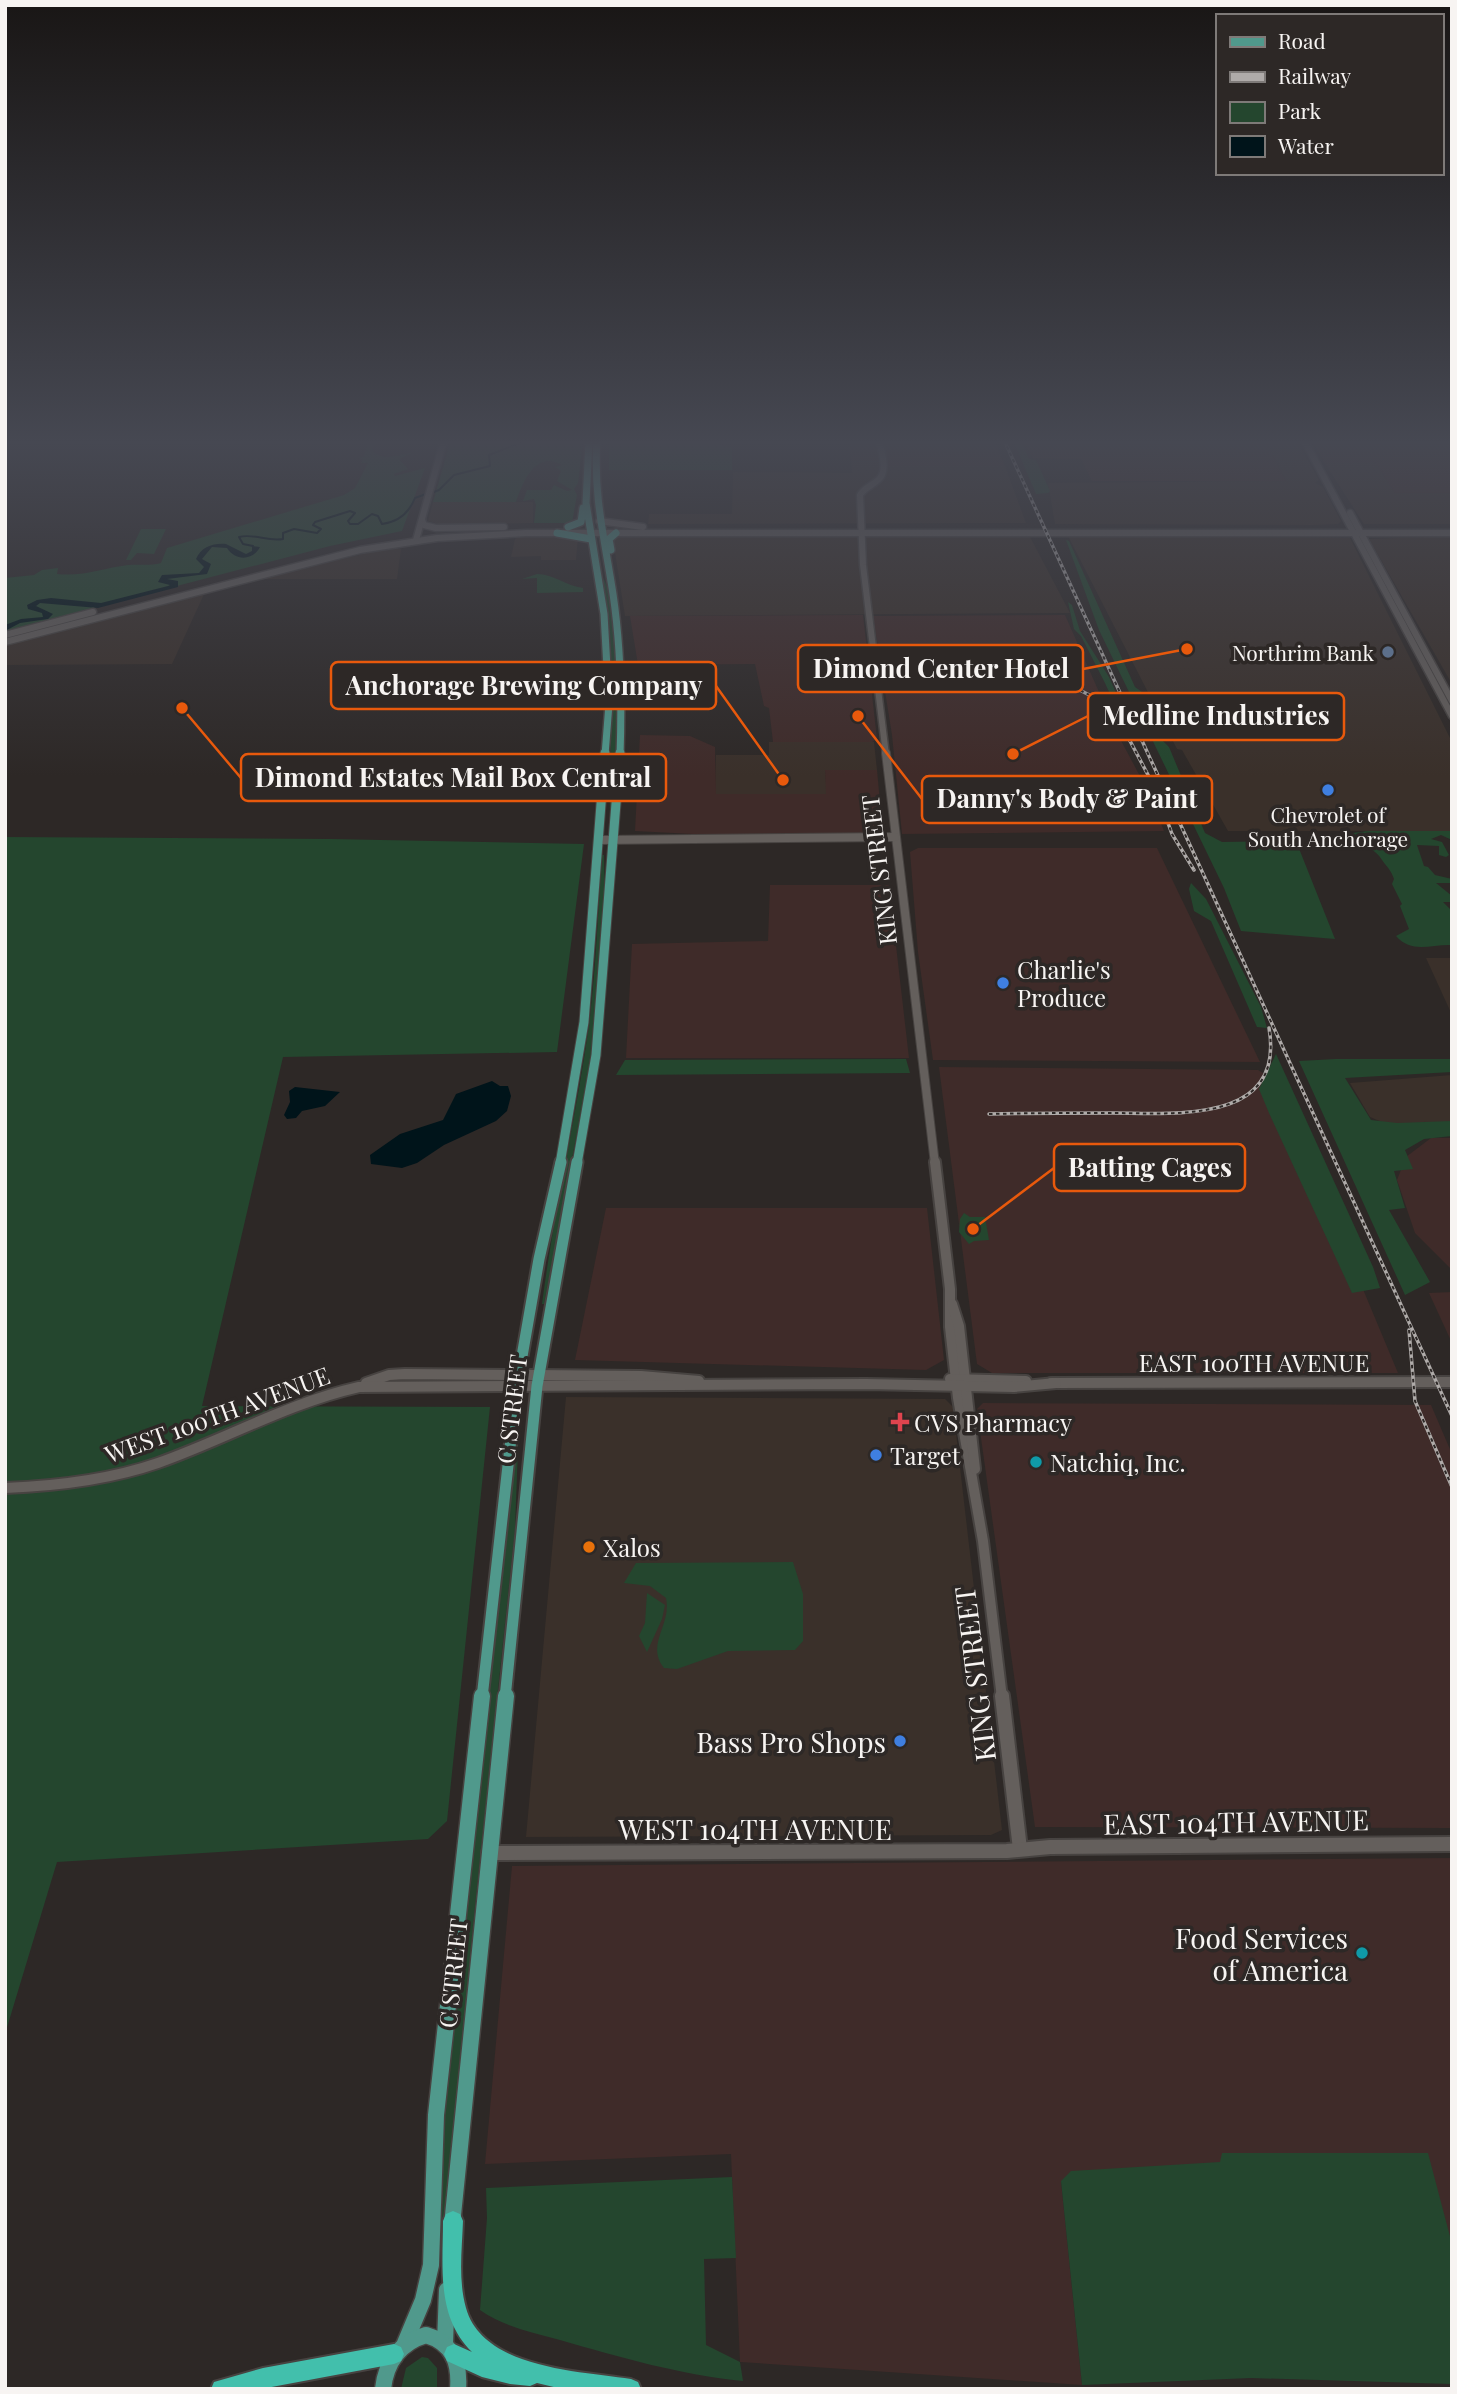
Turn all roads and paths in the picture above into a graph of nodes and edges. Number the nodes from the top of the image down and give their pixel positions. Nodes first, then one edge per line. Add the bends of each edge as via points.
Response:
1 (329, 552) edge
2 (353, 552) edge
3 (593, 552) edge
4 (605, 552) edge
5 (611, 552) edge
6 (864, 552) edge
7 (1366, 552) edge
8 (1368, 552) edge
9 (1386, 596) junction
10 (615, 605) junction
11 (1406, 618) junction
12 (5, 635) edge
13 (5, 642) edge
14 (1452, 701) edge
15 (1452, 716) edge
16 (600, 837) junction
17 (614, 837) junction
18 (895, 837) junction
19 (670, 1377) junction
20 (518, 1380) junction
21 (538, 1380) junction
22 (1452, 1382) edge
23 (961, 1383) junction
24 (708, 1384) junction
25 (632, 1386) junction
26 (5, 1488) edge
27 (1452, 1844) edge
28 (1020, 1849) junction
29 (489, 1853) junction
30 (453, 2221) junction
31 (399, 2349) junction
32 (450, 2349) junction
33 (555, 2376) junction
34 (221, 2389) edge
35 (383, 2389) edge
36 (458, 2389) edge
37 (631, 2389) edge

1 - 12 main road
2 - 13 main road
3 - 16 main road, C STREET via 608,664
4 - 10 main road, C STREET
5 - 10 main road
6 - 18 main road, KING STREET
7 - 9 main road
8 - 11 main road
9 - 11 main road
9 - 15 main road
10 - 17 main road, C STREET via 622,708
11 - 14 main road
16 - 17 main road
16 - 20 main road, C STREET via 575,1085
17 - 18 main road
17 - 21 main road, C STREET via 592,1086
18 - 23 main road, KING STREET via 952,1304 950,1322
19 - 21 main road, WEST 100TH AVENUE
19 - 24 main road, WEST 100TH AVENUE
19 - 25 main road
20 - 21 main road, WEST 100TH AVENUE
20 - 26 main road, WEST 100TH AVENUE via 359,1387 298,1404 133,1471 85,1483
20 - 31 main road, C STREET via 440,2066 434,2245 423,2300
21 - 25 main road, WEST 100TH AVENUE
21 - 29 main road, C STREET
22 - 23 main road, EAST 100TH AVENUE via 1056,1383 1014,1387
23 - 24 main road, WEST 100TH AVENUE
23 - 28 main road, KING STREET via 976,1471 975,1493
24 - 25 main road, WEST 100TH AVENUE
27 - 28 main road, EAST 104TH AVENUE
28 - 29 main road, WEST 104TH AVENUE
29 - 30 main road, C STREET
30 - 32 main road, C STREET via 447,2287
30 - 33 highway via 456,2311 466,2331 483,2351 504,2364
31 - 32 main road via 426,2336
31 - 34 highway
31 - 35 main road, C STREET via 386,2369
32 - 33 highway via 482,2370
32 - 36 main road, C STREET via 458,2366
33 - 37 highway

